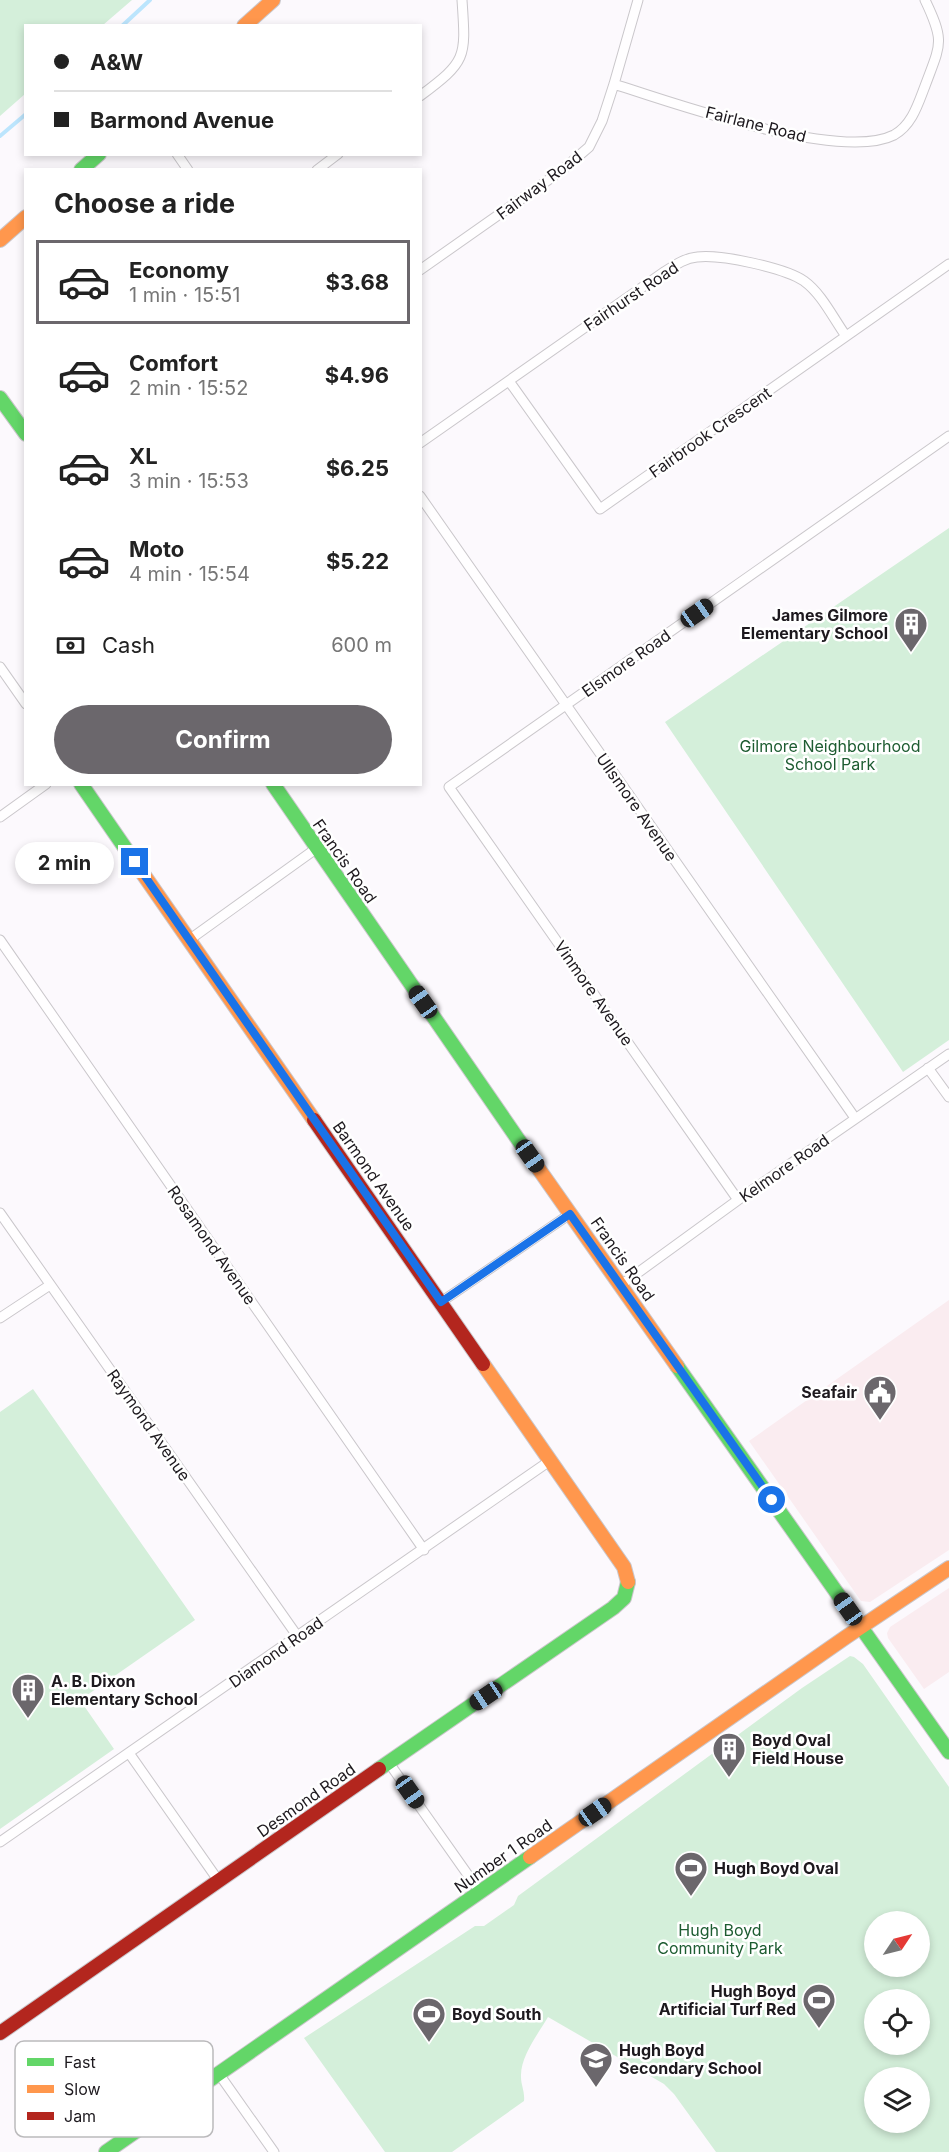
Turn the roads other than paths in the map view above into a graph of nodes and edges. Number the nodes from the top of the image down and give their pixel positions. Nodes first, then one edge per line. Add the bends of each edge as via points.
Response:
1 (273, 0) edge
2 (462, 0) edge
3 (638, 0) edge
4 (925, 0) edge
5 (246, 24) edge
6 (614, 84) junction
7 (422, 94) edge
8 (97, 156) edge
9 (335, 156) edge
10 (83, 168) edge
11 (320, 168) edge
12 (24, 219) edge
13 (0, 240) edge
14 (949, 264) edge
15 (422, 269) edge
16 (846, 336) junction
17 (509, 381) junction
18 (0, 398) edge
19 (24, 431) edge
20 (949, 436) edge
21 (422, 442) edge
22 (422, 499) edge
23 (0, 667) edge
24 (24, 701) edge
25 (566, 705) junction
26 (43, 786) edge
27 (82, 786) edge
28 (274, 786) edge
29 (450, 787) joint
30 (0, 817) edge
31 (317, 848) junction
32 (0, 940) edge
33 (189, 940) junction
34 (949, 1054) edge
35 (928, 1068) junction
36 (949, 1098) edge
37 (855, 1118) junction
38 (738, 1200) junction
39 (0, 1213) edge
40 (570, 1214) junction
41 (50, 1285) junction
42 (621, 1285) junction
43 (441, 1302) junction
44 (0, 1318) edge
45 (551, 1460) junction
46 (424, 1550) junction
47 (949, 1568) edge
48 (628, 1590) joint
49 (860, 1627) junction
50 (298, 1637) junction
51 (949, 1752) edge
52 (129, 1753) junction
53 (388, 1763) junction
54 (0, 1842) edge
55 (218, 1880) junction
56 (480, 1892) junction
57 (0, 2033) edge
58 (219, 2074) junction
59 (213, 2078) edge
60 (128, 2137) edge
61 (106, 2152) edge
62 (274, 2152) edge

1 - 5 street
2 - 7 street via 461,56 449,74
3 - 6 street, Fairway Road
4 - 6 street, Fairlane Road via 940,36 937,54 911,118 899,132 882,139 832,140 789,135
6 - 15 street, Fairway Road via 596,135 582,154
8 - 10 street
9 - 11 street
12 - 13 street
14 - 16 street, Fairbrook Crescent
16 - 17 street, Fairhurst Road via 813,289 794,276 720,257 695,257 664,272
16 - 17 street, Fairbrook Crescent via 600,509
17 - 21 street, Fairhurst Road
18 - 19 street
20 - 25 street, Elsmore Road
22 - 25 street, Ullsmore Avenue
23 - 24 street
25 - 29 street, Elsmore Road
25 - 37 street, Ullsmore Avenue
26 - 30 street
27 - 33 street, Barmond Avenue
28 - 31 street, Francis Road
29 - 38 street, Vinmore Avenue
31 - 33 street
31 - 40 street, Francis Road
32 - 46 street, Rosamond Avenue
33 - 43 street, Barmond Avenue
34 - 35 street, Kelmore Road
35 - 36 street
35 - 37 street, Kelmore Road
37 - 38 street, Kelmore Road
38 - 42 street, Kelmore Road
39 - 41 street, Raymond Avenue
40 - 42 street, Francis Road
40 - 43 street
41 - 44 street
41 - 50 street, Raymond Avenue
42 - 49 street, Francis Road
43 - 45 street, Barmond Avenue
45 - 46 street, Diamond Road
45 - 48 street, Barmond Avenue via 624,1567
46 - 50 street, Diamond Road
47 - 49 street, Number 1 Road
48 - 53 street, Desmond Road via 598,1619
49 - 51 street, Francis Road
49 - 56 street, Number 1 Road
50 - 52 street, Diamond Road
52 - 54 street, Diamond Road
52 - 55 street
53 - 55 street, Desmond Road
53 - 56 street
55 - 57 street, Desmond Road
56 - 58 street, Number 1 Road
58 - 59 street, Number 1 Road
58 - 62 street
60 - 61 street, Number 1 Road

